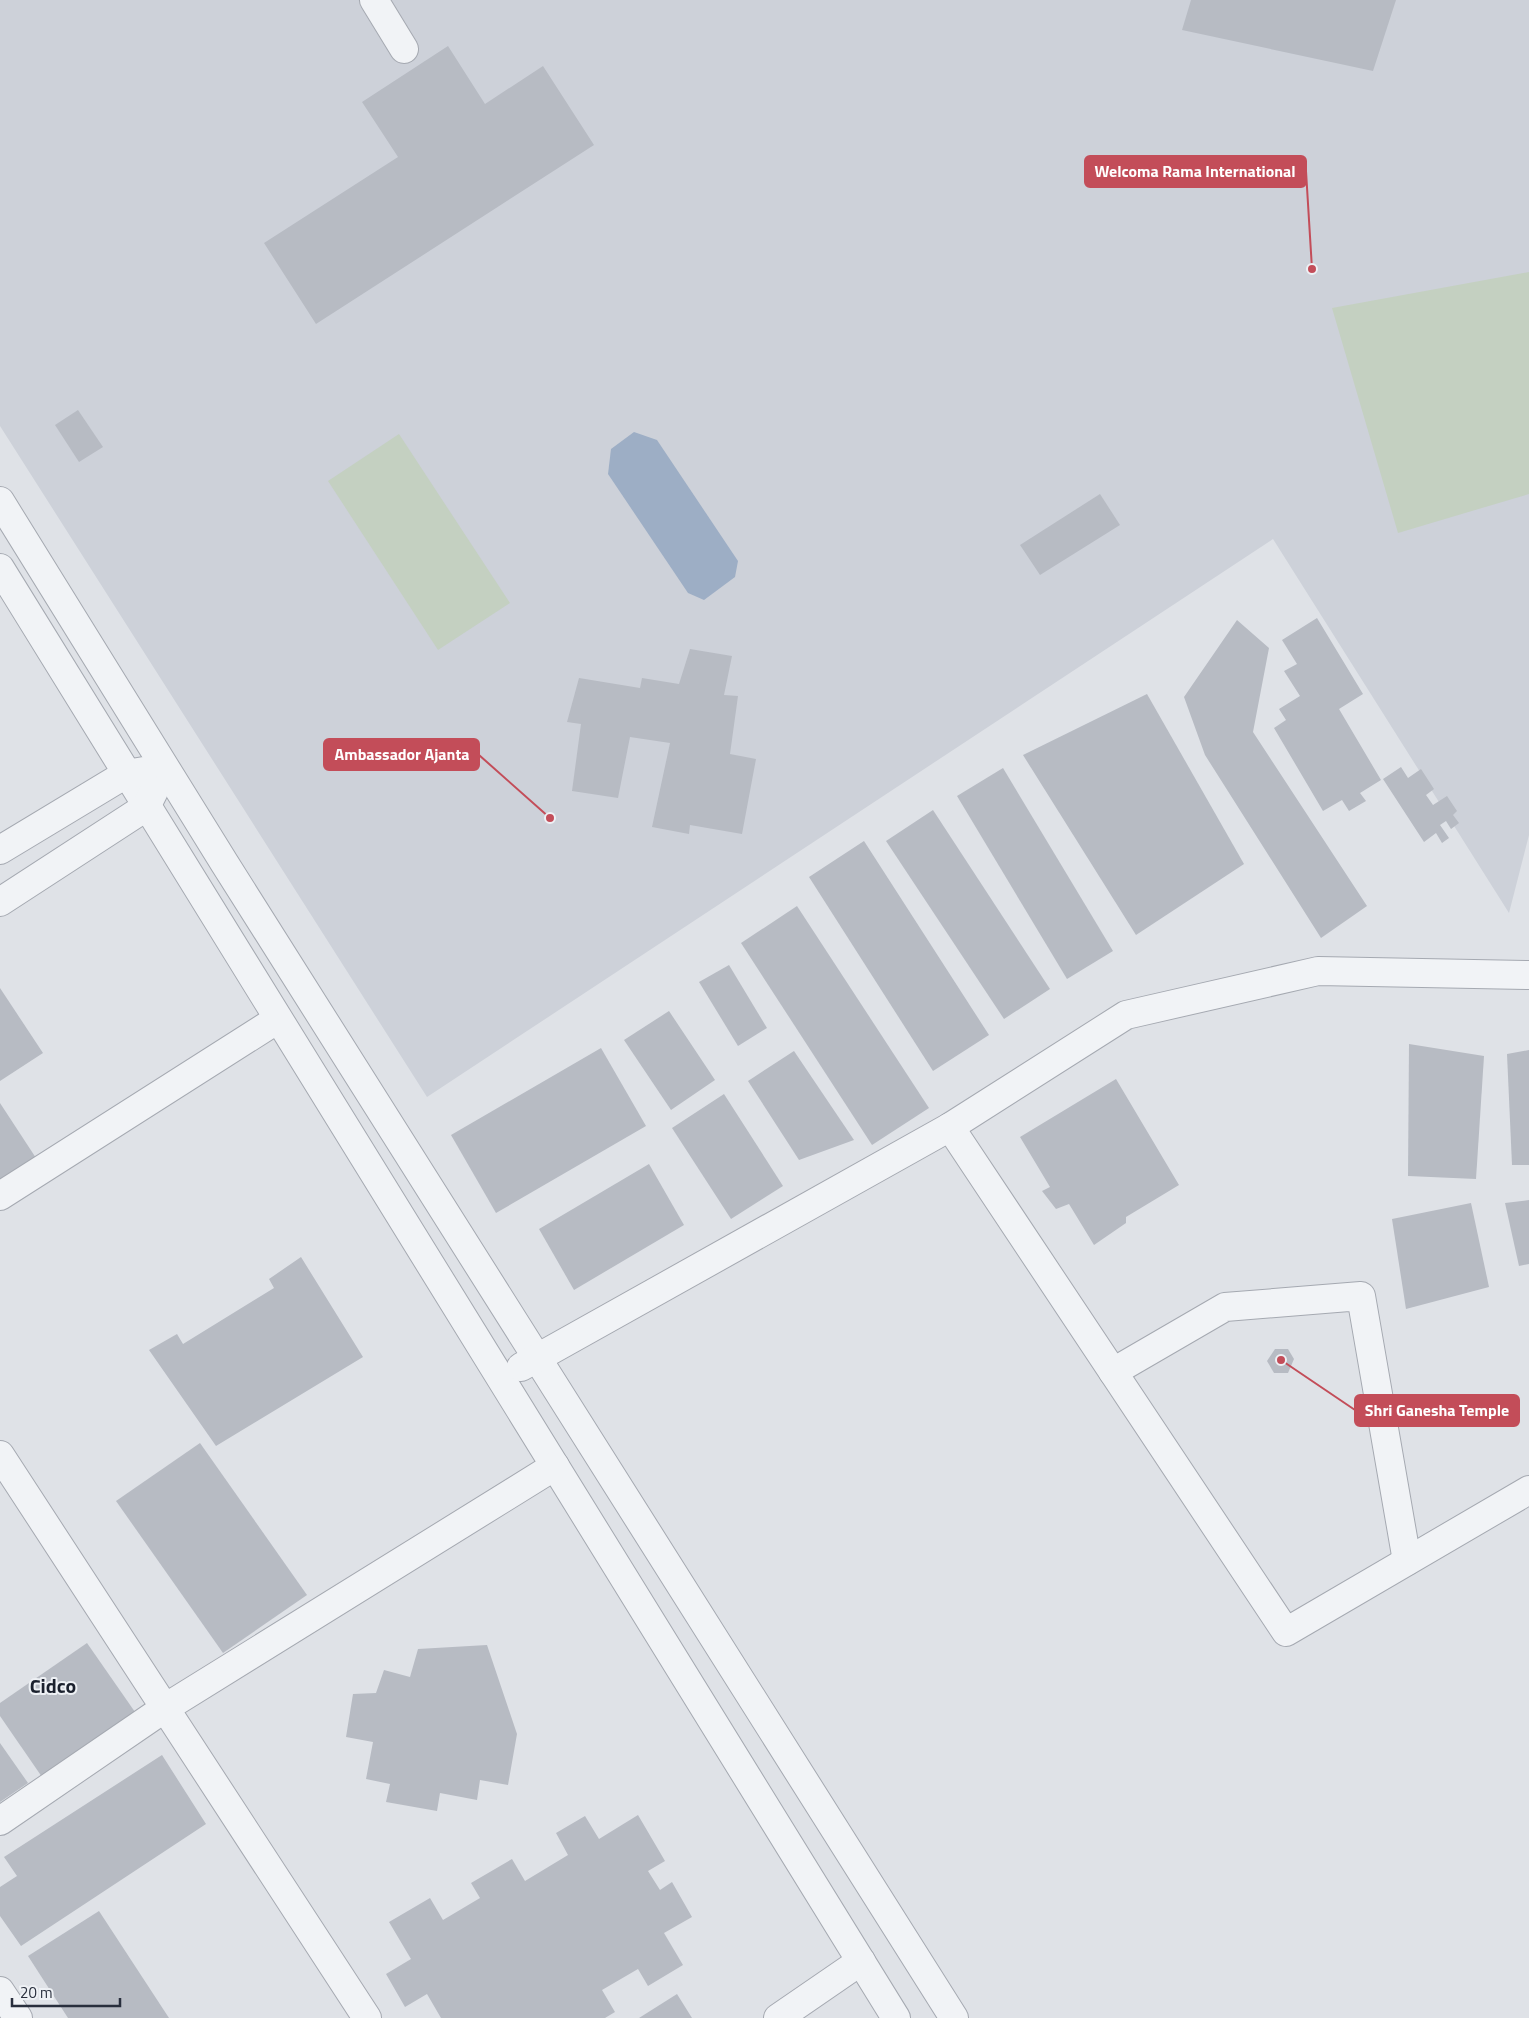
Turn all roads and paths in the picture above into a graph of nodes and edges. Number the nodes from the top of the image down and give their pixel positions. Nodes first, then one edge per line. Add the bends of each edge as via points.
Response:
1 (374, 0) edge
2 (404, 49) dead end
3 (0, 501) edge
4 (0, 568) edge
5 (166, 768) junction
6 (126, 774) junction
7 (146, 807) junction
8 (0, 850) edge
9 (0, 902) edge
10 (1529, 975) edge
11 (278, 1019) junction
12 (950, 1127) junction
13 (0, 1196) edge
14 (536, 1359) junction
15 (1113, 1372) junction
16 (500, 1377) junction
17 (0, 1454) edge
18 (555, 1466) junction
19 (1529, 1490) edge
20 (1407, 1561) junction
21 (165, 1708) junction
22 (0, 1821) edge
23 (861, 1961) junction
24 (0, 1991) edge
25 (18, 2018) edge
26 (367, 2018) edge
27 (778, 2018) edge
28 (896, 2018) edge
29 (954, 2018) edge

1 - 2 street
3 - 5 street
4 - 6 street
5 - 6 street
5 - 7 street
5 - 14 street
6 - 7 street
6 - 8 street
7 - 9 street
7 - 11 street
10 - 12 street via 1318,970 1126,1015
11 - 13 street
11 - 16 street
12 - 14 street
12 - 15 street
14 - 16 street
14 - 29 street
15 - 20 street via 1286,1632
15 - 20 street via 1225,1306 1361,1296
16 - 18 street
17 - 21 street
18 - 21 street
18 - 23 street
19 - 20 street
21 - 22 street
21 - 26 street
23 - 27 street
23 - 28 street
24 - 25 street

